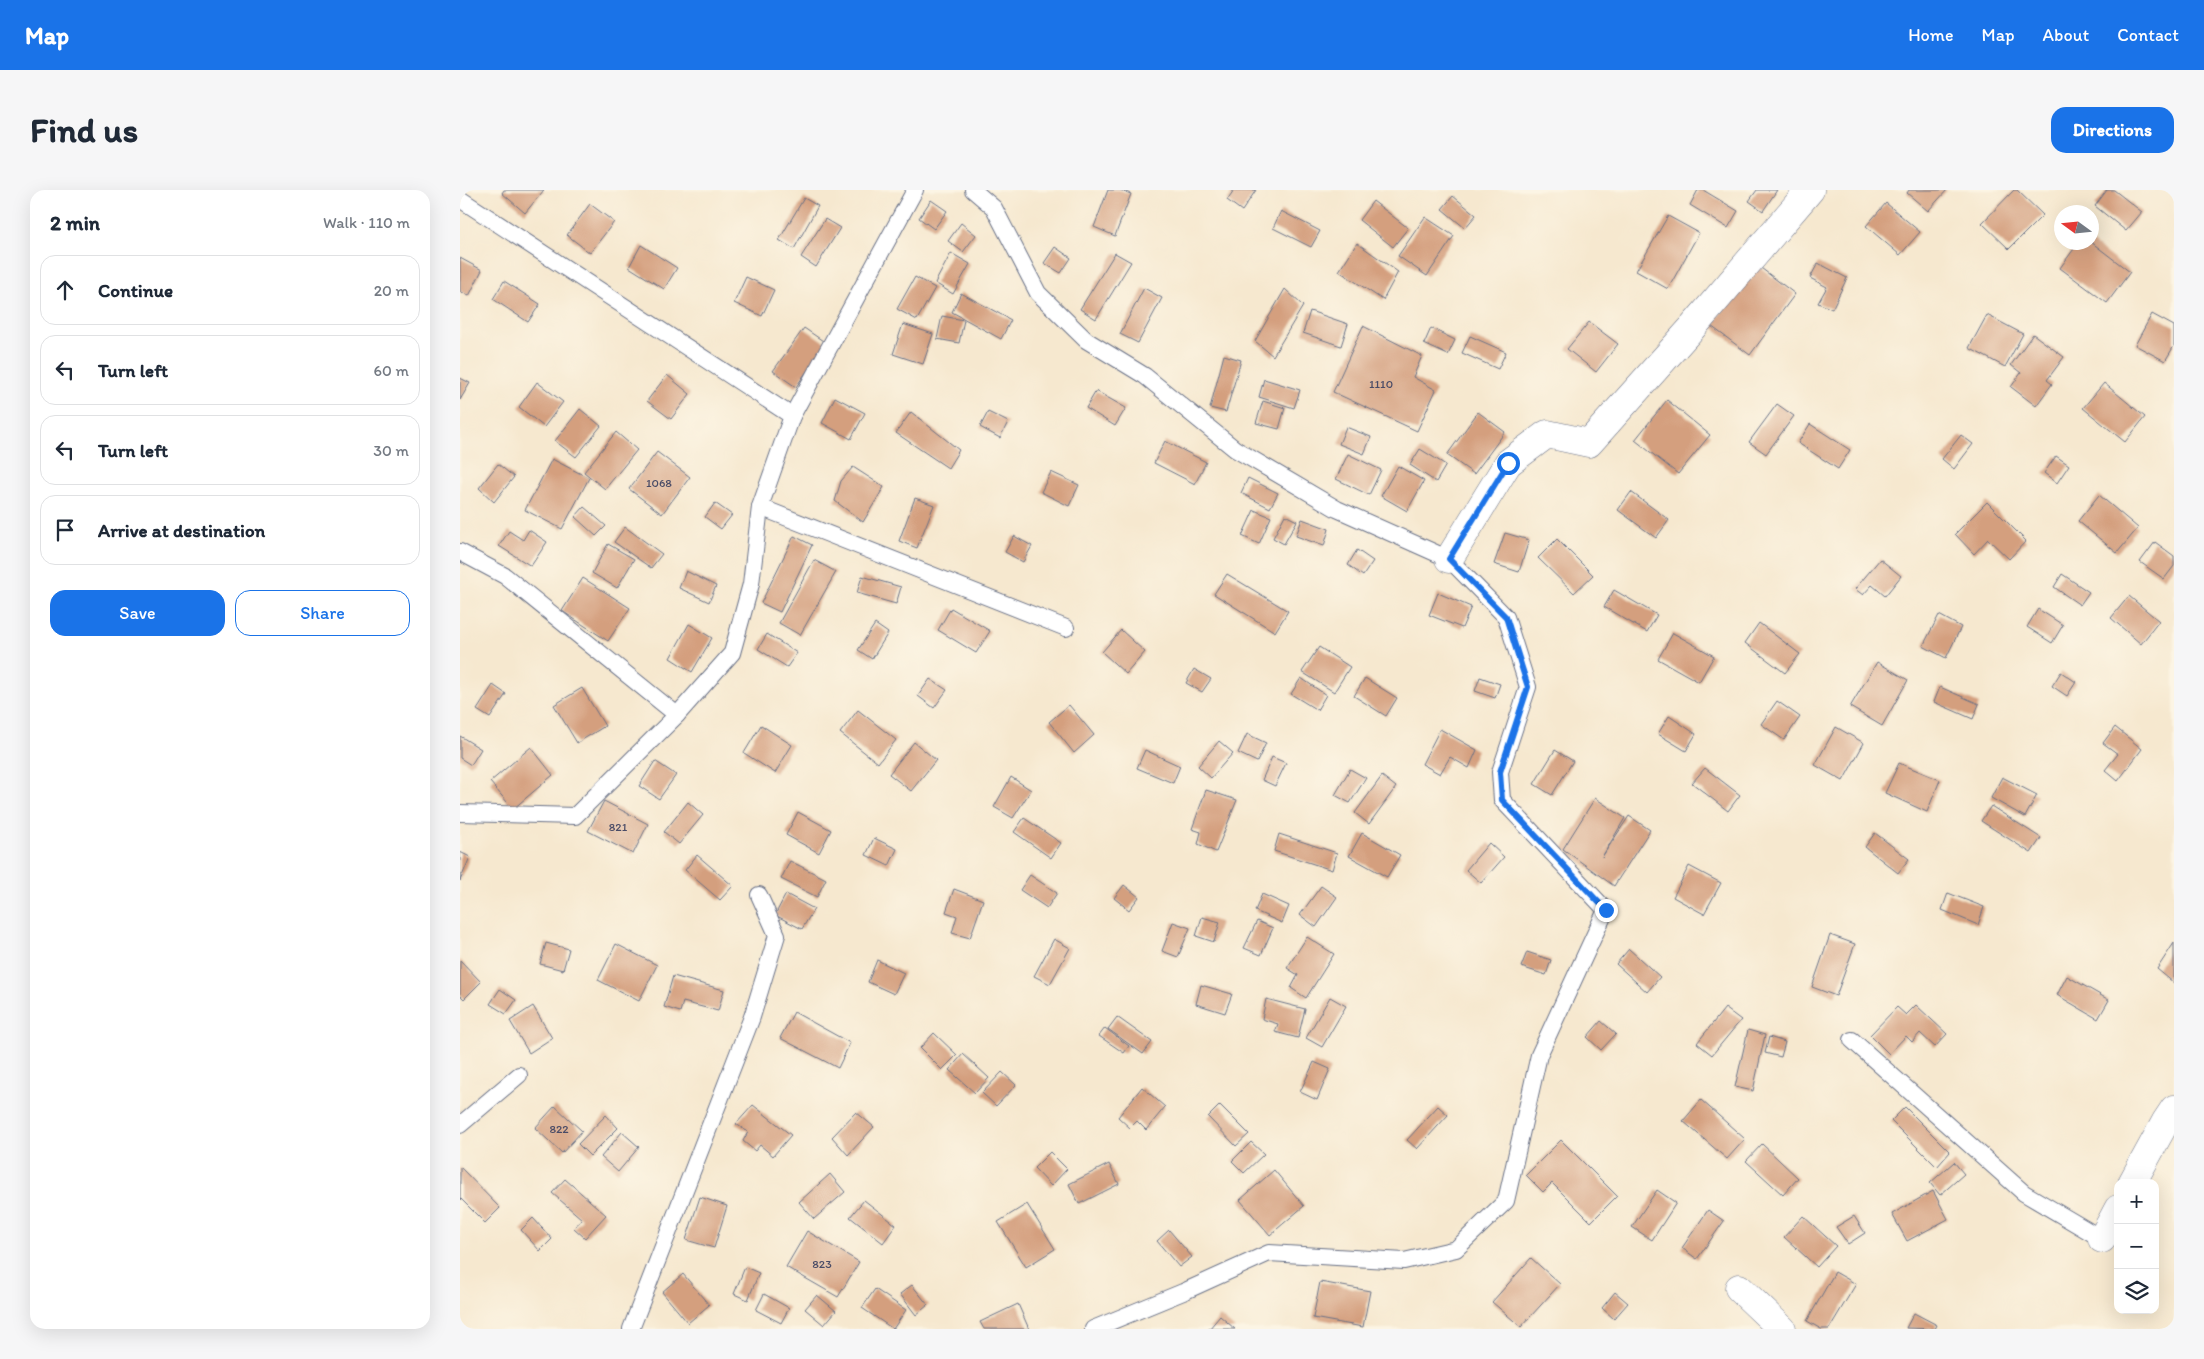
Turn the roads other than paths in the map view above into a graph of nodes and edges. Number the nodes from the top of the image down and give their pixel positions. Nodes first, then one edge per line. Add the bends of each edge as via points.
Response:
1 (915, 190) edge
2 (973, 190) edge
3 (1810, 190) edge
4 (460, 200) edge
5 (792, 416) junction
6 (760, 507) junction
7 (460, 552) edge
8 (1449, 559) junction
9 (1066, 628) dead end
10 (677, 715) junction
11 (460, 813) edge
12 (759, 895) dead end
13 (1852, 1040) dead end
14 (519, 1076) dead end
15 (2174, 1110) edge
16 (460, 1125) edge
17 (2134, 1179) edge
18 (2114, 1216) edge
19 (2102, 1239) joint
20 (1739, 1288) dead end
21 (631, 1329) edge
22 (1094, 1329) edge
23 (1782, 1329) edge

1 - 5 lane
2 - 8 lane via 994,208 1038,293 1086,340 1144,376 1243,454 1337,510
3 - 8 street via 1589,443 1547,434 1508,463
4 - 5 lane
5 - 6 lane
6 - 9 lane
6 - 10 lane via 751,584 732,653
7 - 10 lane via 505,576
8 - 22 lane via 1506,617 1528,687 1500,772 1502,800 1606,910 1538,1055 1506,1200 1456,1249 1404,1261 1269,1252
10 - 11 lane via 575,816
12 - 21 lane via 777,934 752,1017
13 - 19 lane via 2024,1193
14 - 16 lane
15 - 17 street
18 - 19 street
20 - 23 street

